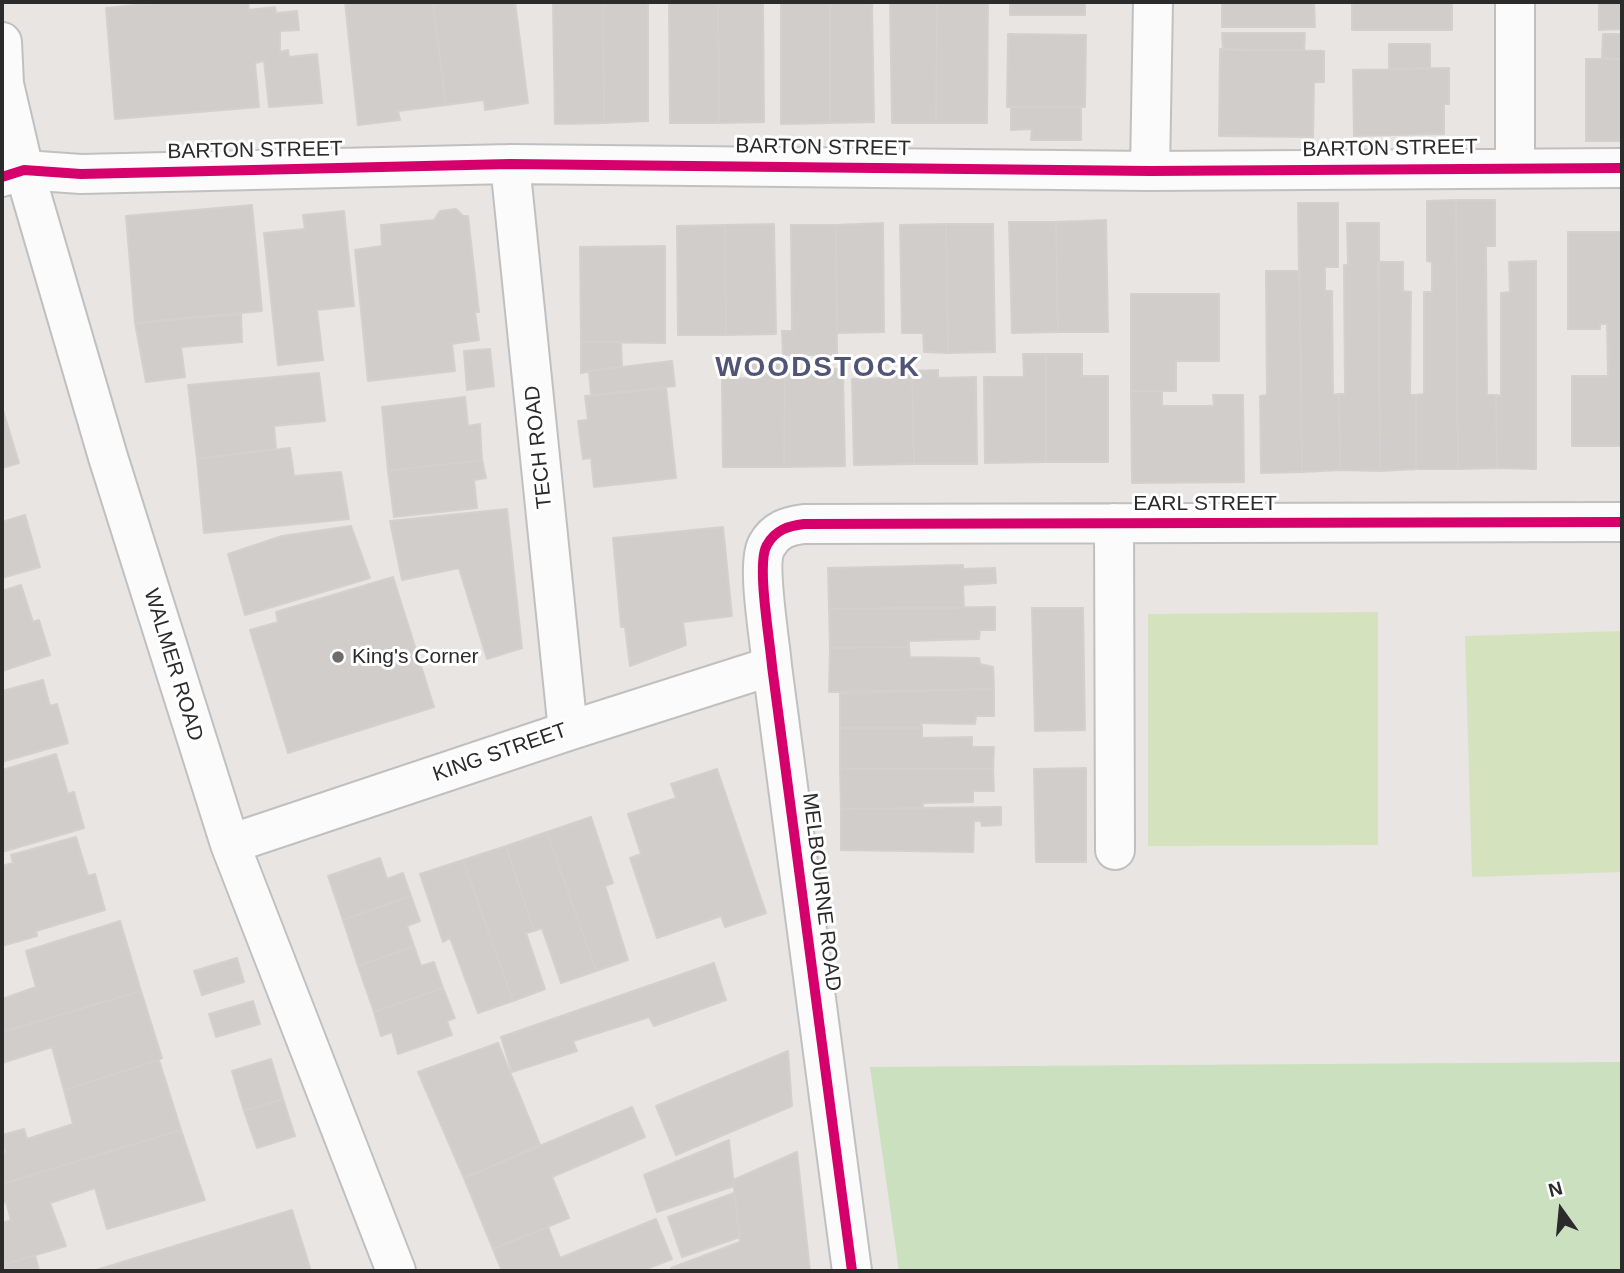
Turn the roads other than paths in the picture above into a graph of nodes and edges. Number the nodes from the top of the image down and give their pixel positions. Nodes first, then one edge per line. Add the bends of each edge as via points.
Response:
1 (1153, 2) edge
2 (1515, 2) edge
3 (2, 42) edge
4 (510, 164) junction
5 (1515, 167) junction
6 (1622, 167) edge
7 (1150, 171) junction
8 (13, 173) edge
9 (1622, 522) edge
10 (1114, 523) junction
11 (787, 527) joint
12 (772, 666) junction
13 (568, 730) junction
14 (230, 844) junction
15 (1115, 850) dead end
16 (396, 1271) edge
17 (852, 1271) edge

1 - 7 street
2 - 5 street
3 - 8 street, WALMER ROAD
4 - 7 street, BARTON STREET
4 - 8 street, BARTON STREET
4 - 13 street, TECH ROAD
5 - 6 street, BARTON STREET
5 - 7 street, BARTON STREET
8 - 14 street, WALMER ROAD
9 - 10 street, EARL STREET
10 - 11 street, EARL STREET
10 - 15 street
11 - 12 street, MELBOURNE ROAD via 774,534 765,547 762,568
12 - 13 street, KING STREET
12 - 17 street, MELBOURNE ROAD
13 - 14 street, KING STREET
14 - 16 street, WALMER ROAD

